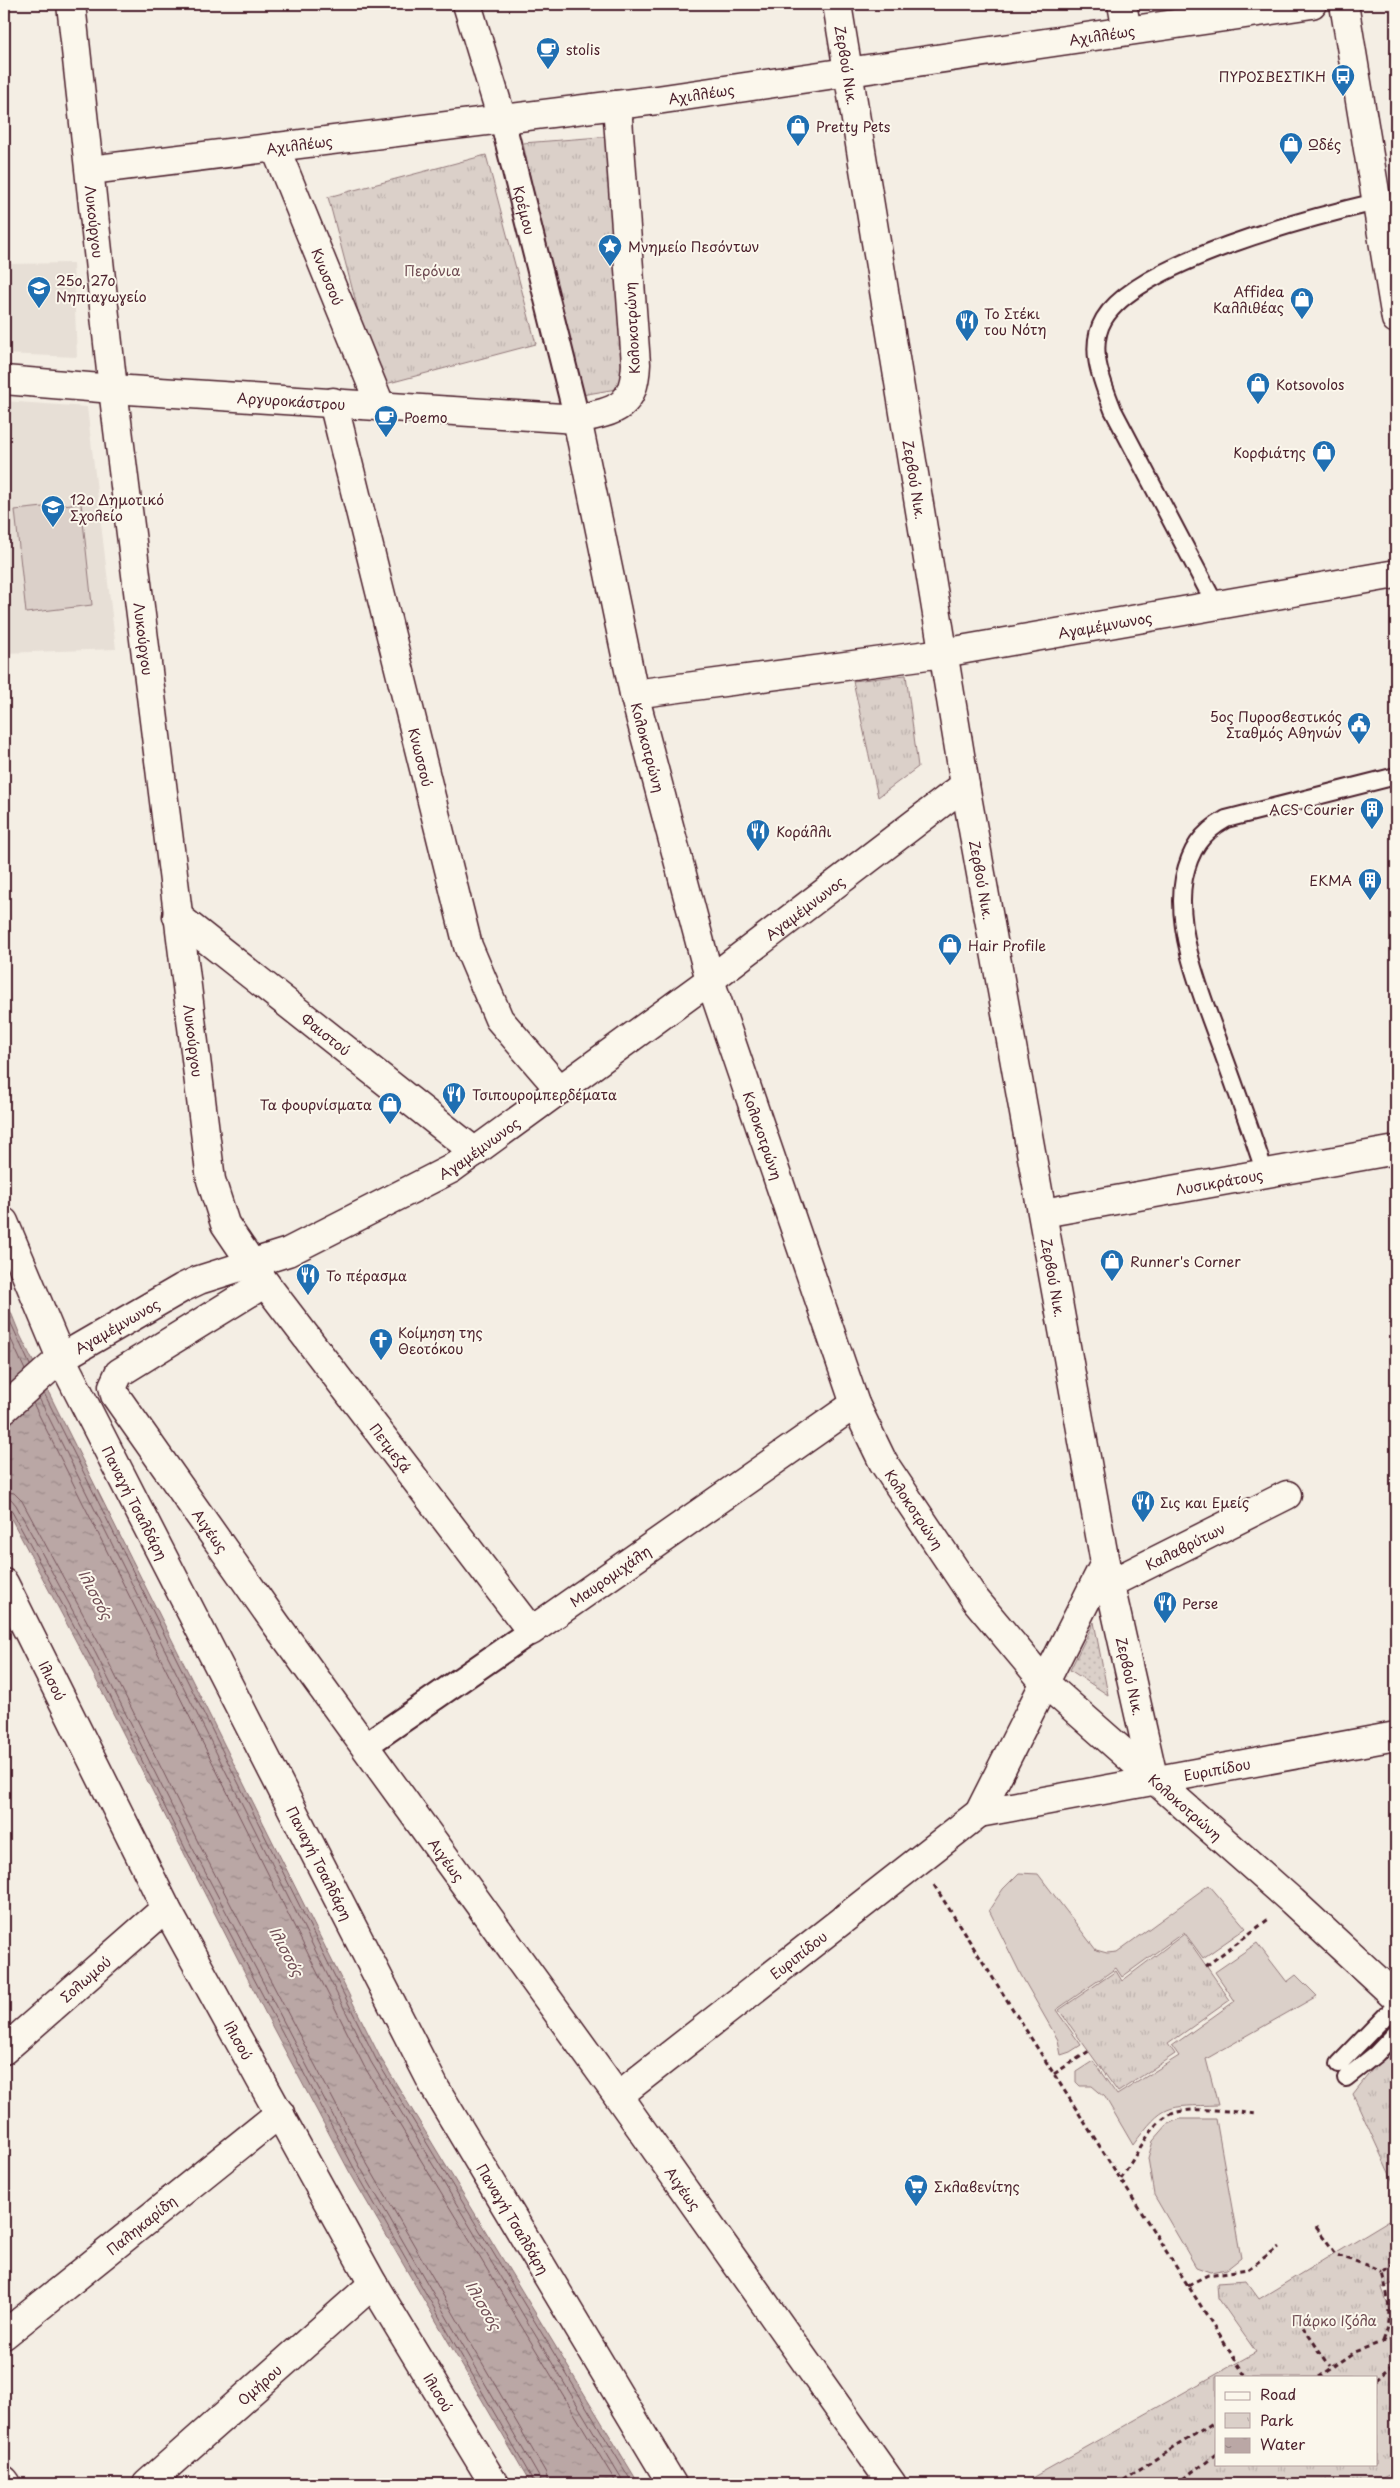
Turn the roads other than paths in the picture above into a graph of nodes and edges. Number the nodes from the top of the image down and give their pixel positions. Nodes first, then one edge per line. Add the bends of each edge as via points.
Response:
1 (71, 4) edge
2 (467, 4) edge
3 (836, 4) edge
4 (1122, 4) edge
5 (1312, 4) edge
6 (1344, 4) edge
7 (1127, 31) junction
8 (849, 72) junction
9 (617, 105) junction
10 (502, 119) junction
11 (275, 147) junction
12 (90, 170) junction
13 (1376, 202) junction
14 (1396, 319) edge
15 (4, 380) edge
16 (113, 389) junction
17 (333, 402) junction
18 (380, 407) junction
19 (577, 419) junction
20 (1396, 574) edge
21 (1216, 606) junction
22 (943, 653) junction
23 (634, 694) junction
24 (1396, 776) edge
25 (965, 785) junction
26 (177, 916) junction
27 (710, 980) junction
28 (560, 1090) junction
29 (1396, 1150) edge
30 (475, 1152) junction
31 (1265, 1173) junction
32 (1043, 1213) junction
33 (4, 1222) edge
34 (258, 1274) junction
35 (53, 1365) junction
36 (855, 1404) junction
37 (4, 1409) edge
38 (1287, 1495) dead end
39 (1107, 1574) junction
40 (4, 1583) edge
41 (531, 1631) junction
42 (1045, 1683) junction
43 (1396, 1736) edge
44 (365, 1746) junction
45 (1154, 1781) junction
46 (979, 1813) junction
47 (166, 1908) junction
48 (1396, 1997) edge
49 (1396, 2005) edge
50 (1396, 2033) edge
51 (4, 2050) edge
52 (618, 2096) junction
53 (280, 2113) junction
54 (373, 2284) junction
55 (4, 2335) edge
56 (4, 2480) edge
57 (7, 2484) edge
58 (147, 2484) edge
59 (494, 2484) edge
60 (672, 2484) edge
61 (892, 2484) edge

1 - 12 street, Λυκούργου
2 - 10 street, Κρέμου
3 - 8 street, Ζερβού Νικ.
4 - 7 street
5 - 7 street, Αχιλλέως
6 - 13 street
7 - 8 street, Αχιλλέως
8 - 9 street, Αχιλλέως
8 - 22 street, Ζερβού Νικ.
9 - 10 street, Αχιλλέως
9 - 19 street, Κολοκοτρώνη via 635,382 629,397 618,408
10 - 11 street, Αχιλλέως
10 - 19 street, Κρέμου
11 - 12 street, Αχιλλέως
11 - 18 street, Κνωσσού
12 - 16 street, Λυκούργου
13 - 14 street
13 - 21 lane via 1295,223 1179,265 1127,293 1104,319 1096,347 1102,382 1113,410
15 - 16 street, Αργυροκάστρου
16 - 17 street, Αργυροκάστρου
16 - 26 street, Λυκούργου
17 - 18 street, Αργυροκάστρου
17 - 28 street, Κνωσσού via 468,946 499,1019
18 - 19 street, Αργυροκάστρου
19 - 23 street, Κολοκοτρώνη
20 - 21 street, Αγαμέμνωνος
21 - 22 street, Αγαμέμνωνος
22 - 23 street, Αγαμέμνωνος
22 - 25 street, Ζερβού Νικ.
23 - 27 street, Κολοκοτρώνη
24 - 31 lane via 1226,819 1209,828 1194,847 1184,878 1183,903 1190,954
25 - 27 street, Αγαμέμνωνος
25 - 32 street, Ζερβού Νικ.
26 - 30 street, Φαιστού
26 - 34 street, Λυκούργου via 214,1193 226,1224
27 - 28 street, Αγαμέμνωνος
27 - 36 street, Κολοκοτρώνη
28 - 30 street, Αγαμέμνωνος
29 - 31 street, Λυσικράτους
30 - 34 street, Αγαμέμνωνος via 451,1169 288,1252
31 - 32 street, Λυσικράτους
32 - 39 street, Ζερβού Νικ.
33 - 35 street, Παναγή Τσαλδάρη
34 - 35 street, Αγαμέμνωνος via 199,1280
34 - 41 street, Πετμεζά
34 - 44 street, Αιγέως via 119,1373 113,1388
35 - 37 street, Αγαμέμνωνος
35 - 60 street, Παναγή Τσαλδάρη via 435,2088
36 - 41 street, Μαυρομιχάλη
36 - 42 street, Κολοκοτρώνη via 883,1462 974,1598
38 - 39 street, Καλαβρύτων
39 - 42 street, Ευριπίδου
39 - 45 street, Ζερβού Νικ.
40 - 47 street, Ιλισού
41 - 44 street, Μαυρομιχάλη
42 - 45 street, Κολοκοτρώνη
42 - 46 street, Ευριπίδου
43 - 45 street, Ευριπίδου
44 - 52 street, Αιγέως
45 - 46 street, Ευριπίδου
45 - 48 street, Κολοκοτρώνη
46 - 52 street, Ευριπίδου
47 - 51 street, Σολωμού
47 - 53 street, Ιλισού
49 - 50 lane via 1343,2071 1376,2054
52 - 61 street, Αιγέως
53 - 54 street, Ιλισού
53 - 55 street, Παληκαρίδη
54 - 58 street, Ομήρου
54 - 59 street, Ιλισού
56 - 57 street

